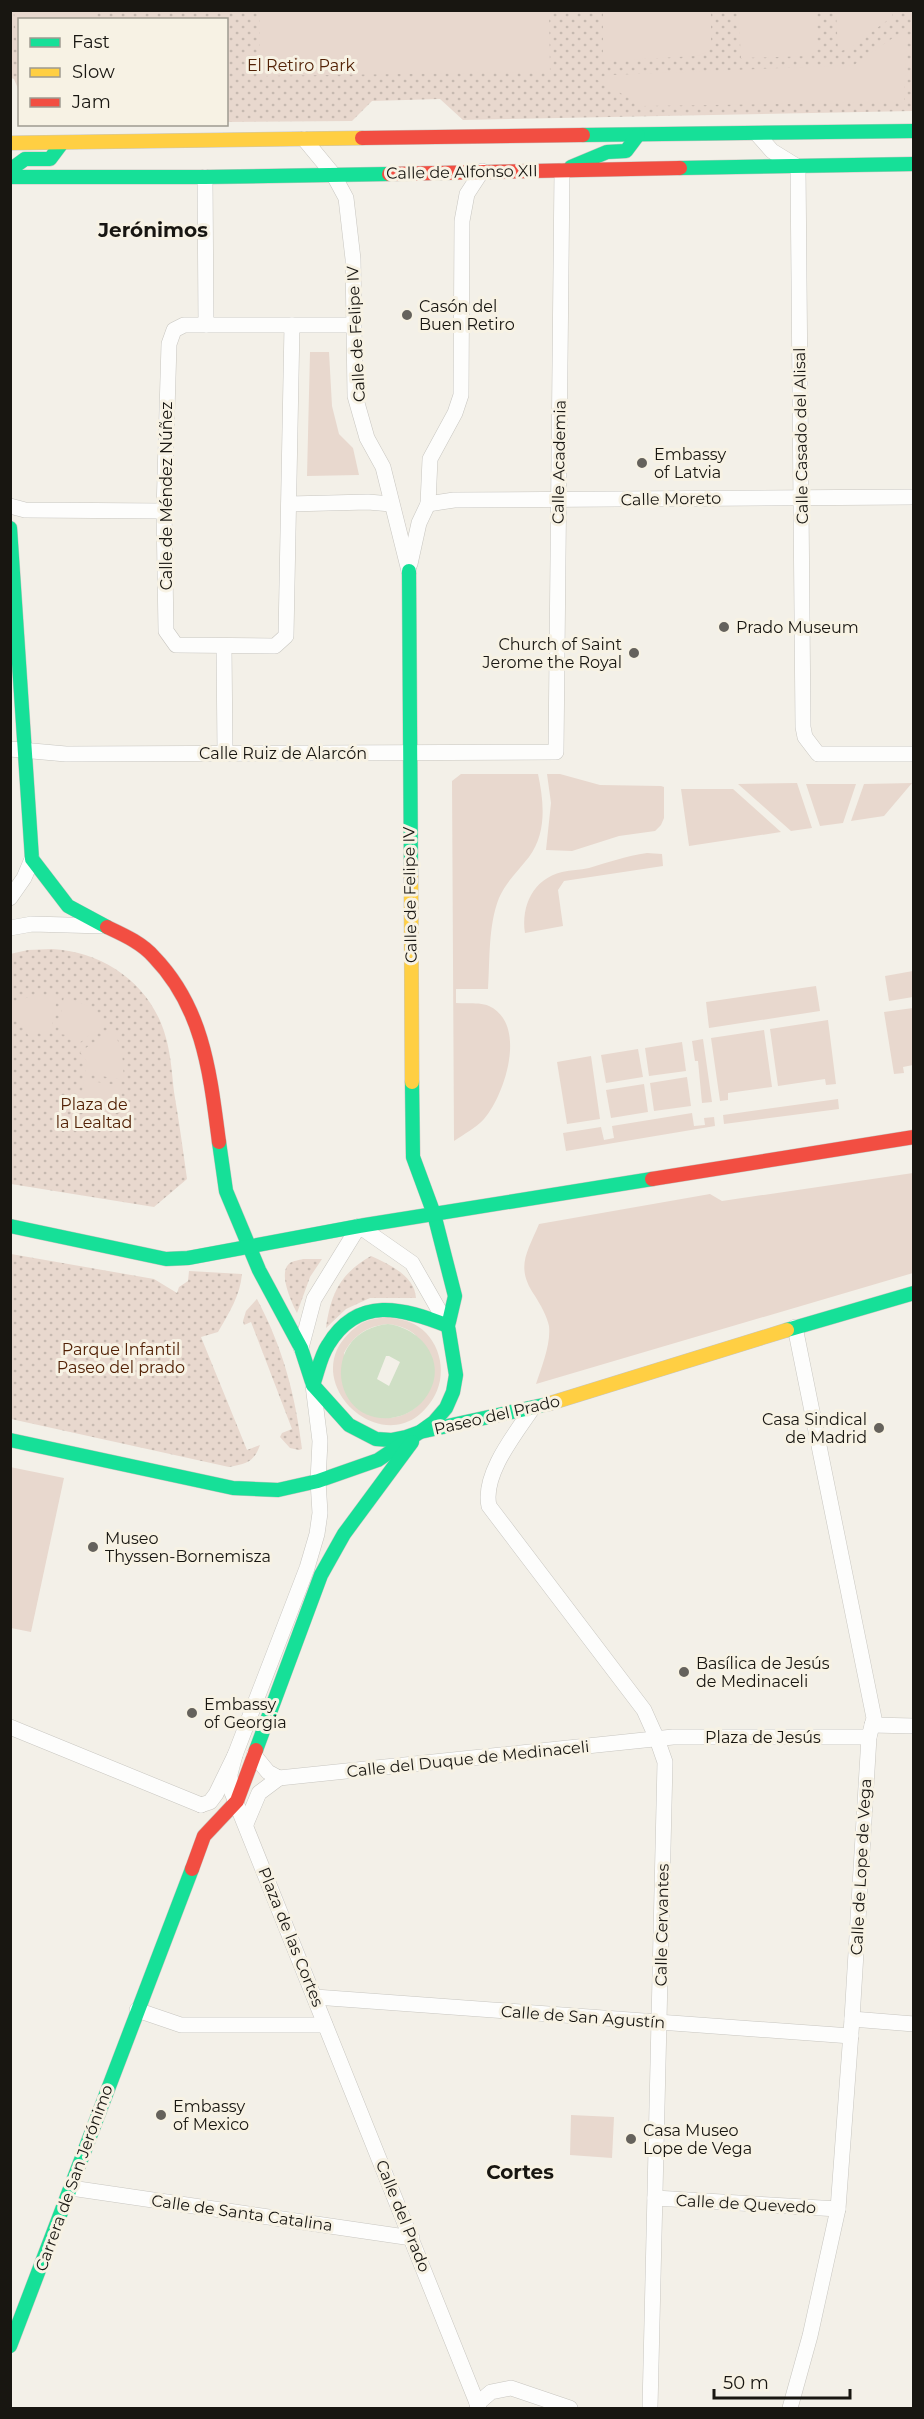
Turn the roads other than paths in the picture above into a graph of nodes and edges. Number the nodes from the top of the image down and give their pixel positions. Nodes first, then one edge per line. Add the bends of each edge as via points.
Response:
1 (914, 131) edge
2 (757, 134) junction
3 (638, 135) junction
4 (304, 139) junction
5 (10, 143) edge
6 (62, 143) junction
7 (914, 164) edge
8 (798, 167) junction
9 (10, 170) edge
10 (482, 171) junction
11 (562, 171) junction
12 (333, 174) junction
13 (10, 177) edge
14 (204, 177) junction
15 (206, 325) junction
16 (292, 325) junction
17 (353, 325) junction
18 (914, 497) edge
19 (802, 498) junction
20 (558, 501) junction
21 (289, 504) junction
22 (391, 504) junction
23 (428, 504) junction
24 (10, 506) edge
25 (164, 511) junction
26 (10, 528) edge
27 (409, 572) junction
28 (224, 646) junction
29 (18, 749) edge
30 (409, 752) junction
31 (556, 752) joint
32 (225, 753) junction
33 (914, 754) edge
34 (32, 859) junction
35 (10, 898) edge
36 (106, 926) junction
37 (10, 928) edge
38 (914, 1137) edge
39 (434, 1214) junction
40 (10, 1226) edge
41 (359, 1226) junction
42 (250, 1245) junction
43 (914, 1293) edge
44 (448, 1326) junction
45 (795, 1327) junction
46 (301, 1348) junction
47 (313, 1385) junction
48 (532, 1409) junction
49 (420, 1432) junction
50 (10, 1440) edge
51 (318, 1481) junction
52 (914, 1725) edge
53 (10, 1727) edge
54 (870, 1731) junction
55 (657, 1739) junction
56 (234, 1755) junction
57 (254, 1755) junction
58 (279, 1778) junction
59 (237, 1801) junction
60 (201, 1805) junction
61 (246, 1824) junction
62 (204, 1836) junction
63 (315, 1998) junction
64 (138, 2010) junction
65 (852, 2019) junction
66 (660, 2023) junction
67 (914, 2024) edge
68 (325, 2025) junction
69 (851, 2036) junction
70 (71, 2188) junction
71 (655, 2198) junction
72 (838, 2209) junction
73 (412, 2238) junction
74 (10, 2346) edge
75 (478, 2406) edge
76 (570, 2409) edge
77 (650, 2409) edge
78 (790, 2409) edge

1 - 2 main road
2 - 3 main road
2 - 8 street via 772,151
3 - 4 main road
3 - 11 main road via 626,151 607,152
4 - 6 main road
4 - 12 street, Calle de Felipe IV
5 - 6 main road
6 - 9 main road via 50,159 26,159
7 - 8 main road, Calle de Alfonso XII
8 - 11 main road, Calle de Alfonso XII
8 - 19 street, Calle Casado del Alisal
10 - 11 main road, Calle de Alfonso XII
10 - 12 main road, Calle de Alfonso XII
10 - 23 street, Calle de Felipe IV via 467,194 462,221 461,394 430,459
11 - 20 street, Calle Academia
12 - 14 main road, Calle de Alfonso XII
12 - 17 street, Calle de Felipe IV via 348,209
13 - 14 main road, Calle de Alfonso XII
14 - 15 street
15 - 16 street, Calle de Méndez Núñez
15 - 25 street, Calle de Méndez Núñez via 184,324 174,330 169,344
16 - 17 street, Calle de Méndez Núñez
16 - 21 street, Calle de Méndez Núñez
17 - 22 street, Calle de Felipe IV via 355,396 367,438 383,467
18 - 19 street, Calle Moreto
19 - 20 street, Calle Moreto
19 - 33 street, Calle Casado del Alisal via 805,737 818,754
20 - 23 street, Calle Moreto via 454,500
20 - 31 street, Calle Academia
21 - 22 street
21 - 28 street, Calle de Méndez Núñez via 286,636 275,646
22 - 27 street, Calle de Felipe IV
23 - 27 street, Calle de Felipe IV via 414,539
24 - 25 street via 24,510
25 - 28 street, Calle de Méndez Núñez via 166,631 176,645
26 - 29 main road
27 - 30 main road, Calle de Felipe IV
28 - 32 street
29 - 32 street, Calle Ruiz de Alarcón via 66,754
29 - 34 main road
30 - 31 street, Calle Ruiz de Alarcón
30 - 32 street, Calle Ruiz de Alarcón
30 - 39 main road, Calle de Felipe IV via 412,1150
34 - 35 street
34 - 36 main road via 68,906
36 - 37 street via 32,924
36 - 42 main road via 154,956 193,1012 213,1095 226,1191
38 - 39 main road
39 - 41 main road
39 - 44 main road, Calle de Felipe IV via 455,1296
40 - 42 main road via 165,1259
41 - 42 main road
41 - 44 street via 412,1263
41 - 46 street via 314,1299
42 - 46 main road via 258,1270
43 - 45 main road, Paseo del Prado
44 - 47 main road via 394,1308 361,1313 347,1322 326,1348
44 - 49 main road via 456,1364 453,1392 440,1415
45 - 48 main road, Paseo del Prado
45 - 54 street, Calle de Lope de Vega via 874,1710
46 - 47 main road
47 - 49 main road via 349,1425 376,1438 398,1439
47 - 51 street, Plaza de las Cortes via 320,1441
48 - 49 main road, Paseo del Prado
48 - 55 street, Calle Cervantes via 496,1468 489,1484 489,1506 644,1710
49 - 51 main road, Paseo del Prado via 378,1460
49 - 57 main road via 344,1534 321,1575
50 - 51 main road, Paseo del Prado via 233,1488 278,1490
51 - 56 street, Plaza de las Cortes via 320,1514 307,1568
52 - 54 street, Plaza de Jesús
53 - 60 street
54 - 55 street, Plaza de Jesús
54 - 65 street, Calle de Lope de Vega
55 - 58 street, Calle del Duque de Medinaceli
55 - 66 street, Calle Cervantes via 665,1762
56 - 59 street, Plaza de las Cortes via 230,1781
56 - 60 street, Plaza de las Cortes via 216,1794
57 - 58 street via 268,1772
57 - 59 main road
58 - 61 street via 259,1793
59 - 61 street, Plaza de las Cortes
59 - 62 main road
60 - 62 street via 206,1825
61 - 63 street, Plaza de las Cortes
62 - 64 main road
63 - 66 street, Calle de San Agustín
63 - 68 street, Plaza de las Cortes
64 - 68 street, Plaza de las Cortes via 181,2025
64 - 70 main road, Carrera de San Jerónimo
65 - 67 street
65 - 69 street, Calle de Lope de Vega
66 - 69 street, Calle de San Agustín
66 - 71 street, Calle Cervantes
68 - 73 street, Calle del Prado
69 - 72 street, Calle de Lope de Vega
70 - 73 street, Calle de Santa Catalina
70 - 74 main road, Carrera de San Jerónimo
71 - 72 street, Calle de Quevedo
71 - 77 street, Calle Cervantes
72 - 78 street, Calle de Lope de Vega
73 - 75 street, Calle del Prado
75 - 76 street via 491,2392 511,2388

